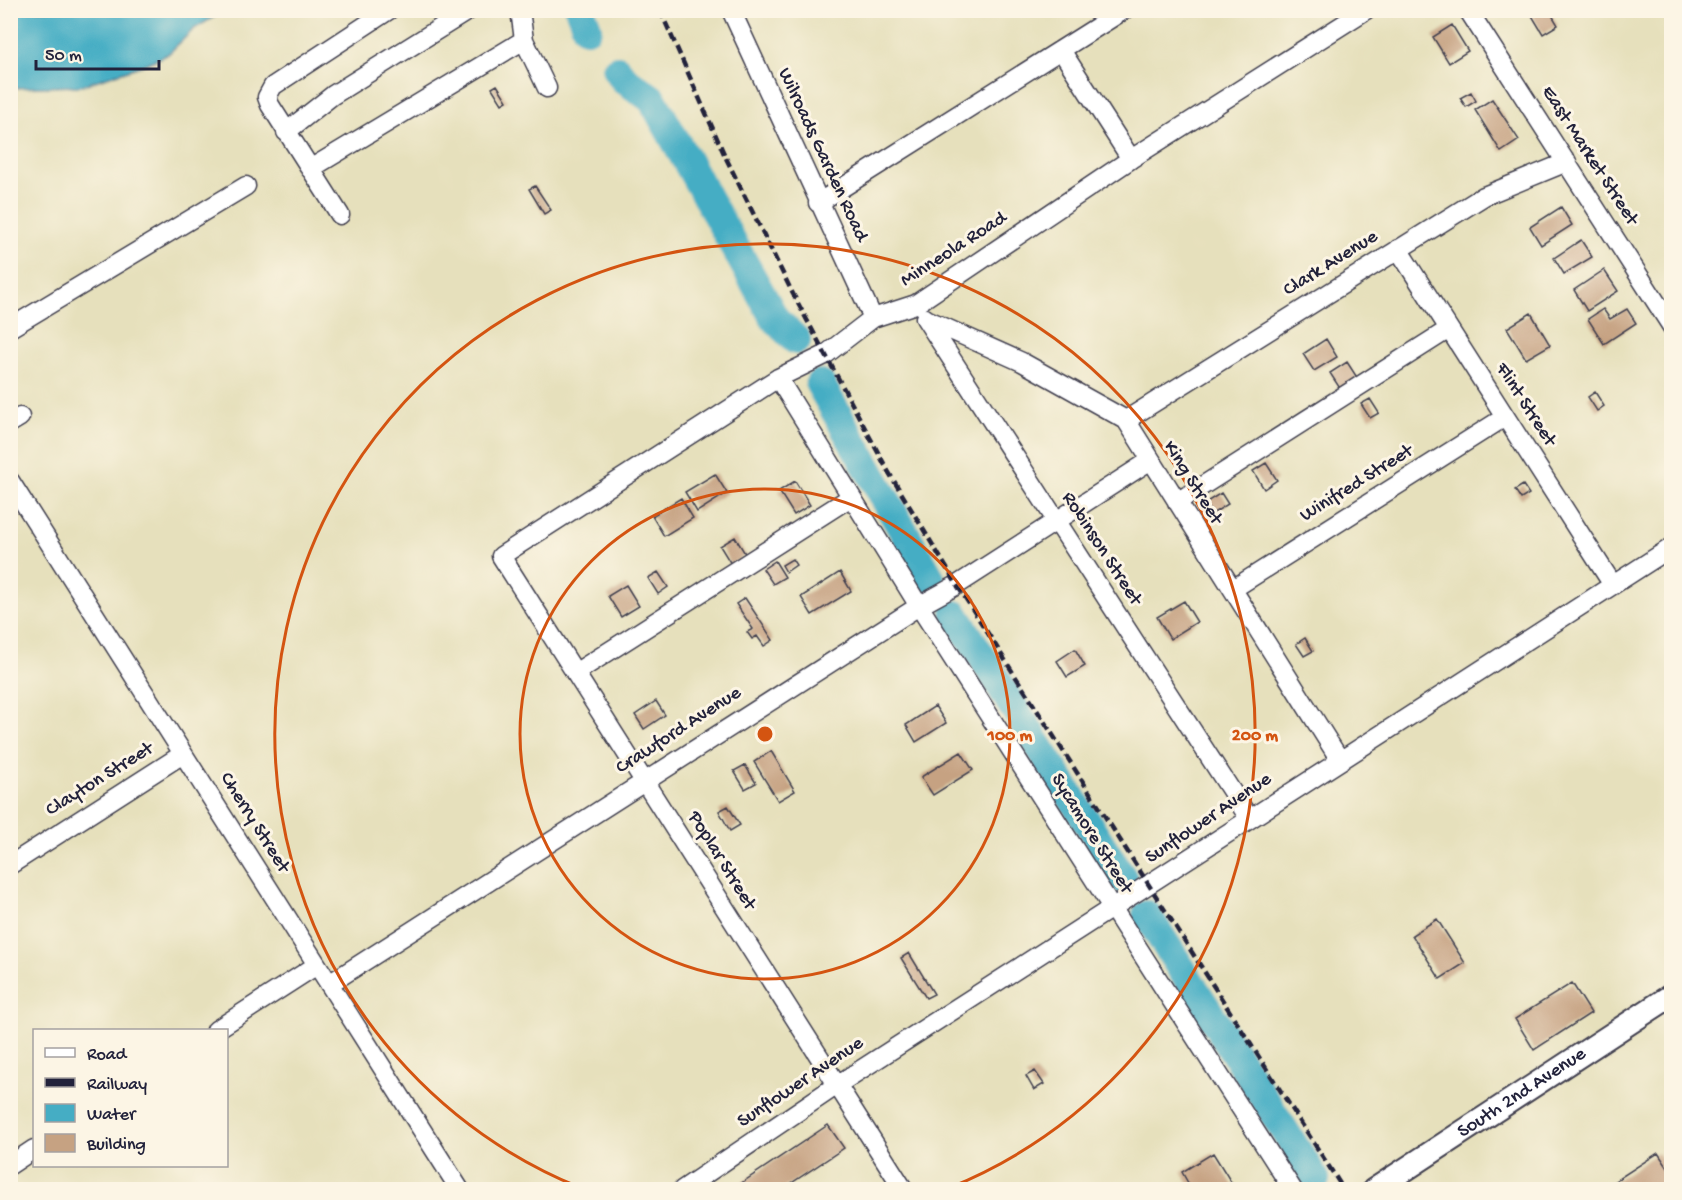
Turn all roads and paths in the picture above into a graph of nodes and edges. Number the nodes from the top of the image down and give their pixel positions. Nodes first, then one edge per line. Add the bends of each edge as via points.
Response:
1 (389, 10) edge
2 (469, 10) edge
3 (520, 10) edge
4 (730, 10) edge
5 (1124, 10) edge
6 (1366, 10) edge
7 (1468, 10) edge
8 (524, 40) junction
9 (1061, 50) junction
10 (547, 88) dead end
11 (286, 132) junction
12 (1131, 159) junction
13 (1567, 162) junction
14 (310, 169) junction
15 (246, 186) dead end
16 (818, 203) junction
17 (340, 215) dead end
18 (1398, 249) junction
19 (920, 312) junction
20 (873, 318) junction
21 (1671, 327) edge
22 (10, 328) edge
23 (1449, 329) junction
24 (778, 378) junction
25 (1505, 417) junction
26 (1126, 420) junction
27 (1151, 460) junction
28 (10, 481) edge
29 (851, 497) junction
30 (1177, 502) junction
31 (1057, 522) junction
32 (1671, 547) edge
33 (501, 556) joint
34 (1613, 585) junction
35 (1233, 589) junction
36 (919, 606) junction
37 (575, 673) junction
38 (183, 754) junction
39 (1340, 760) junction
40 (644, 781) junction
41 (1249, 818) junction
42 (10, 865) edge
43 (1111, 908) junction
44 (317, 965) junction
45 (329, 984) junction
46 (1671, 995) edge
47 (218, 1029) edge
48 (837, 1085) junction
49 (33, 1150) edge
50 (10, 1165) edge
51 (460, 1190) edge
52 (682, 1190) edge
53 (904, 1190) edge
54 (1293, 1190) edge
55 (1374, 1190) edge

1 - 11 street via 273,86 267,97
2 - 11 street via 333,95
3 - 8 street
4 - 16 street, Wilroads Garden Road
5 - 9 street
6 - 12 street, Minneola Road
7 - 13 street, East Market Street
8 - 10 street
8 - 14 street
9 - 12 street
9 - 16 street
11 - 14 street
12 - 19 street, Minneola Road
13 - 18 street, Clark Avenue via 1484,196
13 - 21 street, East Market Street
14 - 17 street
15 - 22 street
16 - 20 street, Wilroads Garden Road
18 - 23 street, Flint Street
18 - 26 street, Clark Avenue
19 - 20 street, Minneola Road
19 - 26 street, King Street via 1022,362
19 - 31 street, Robinson Street
20 - 24 street, Minneola Road via 825,355
23 - 25 street, Flint Street
23 - 30 street
24 - 29 street, Sycamore Street
24 - 33 street, Minneola Road
25 - 34 street, Flint Street
25 - 35 street, Winifred Street
26 - 27 street, King Street
27 - 30 street, King Street
27 - 31 street, Crawford Avenue
28 - 38 street, Cherry Street
29 - 36 street, Sycamore Street
29 - 37 street
30 - 35 street, King Street
31 - 36 street, Crawford Avenue
31 - 41 street, Robinson Street
32 - 34 street, Sunflower Avenue
33 - 37 street, Poplar Street
34 - 39 street, Sunflower Avenue
35 - 39 street, King Street
36 - 40 street, Crawford Avenue
36 - 43 street, Sycamore Street
37 - 40 street, Poplar Street
38 - 42 street, Clayton Street
38 - 44 street, Cherry Street
39 - 41 street, Sunflower Avenue
40 - 45 street, Crawford Avenue
40 - 48 street, Poplar Street
41 - 43 street, Sunflower Avenue
43 - 48 street, Sunflower Avenue
43 - 54 street, Sycamore Street
44 - 45 street, Cherry Street
44 - 47 street
45 - 51 street, Cherry Street
46 - 55 main road, South 2nd Avenue
48 - 52 street, Sunflower Avenue
48 - 53 street, Poplar Street
49 - 50 street

